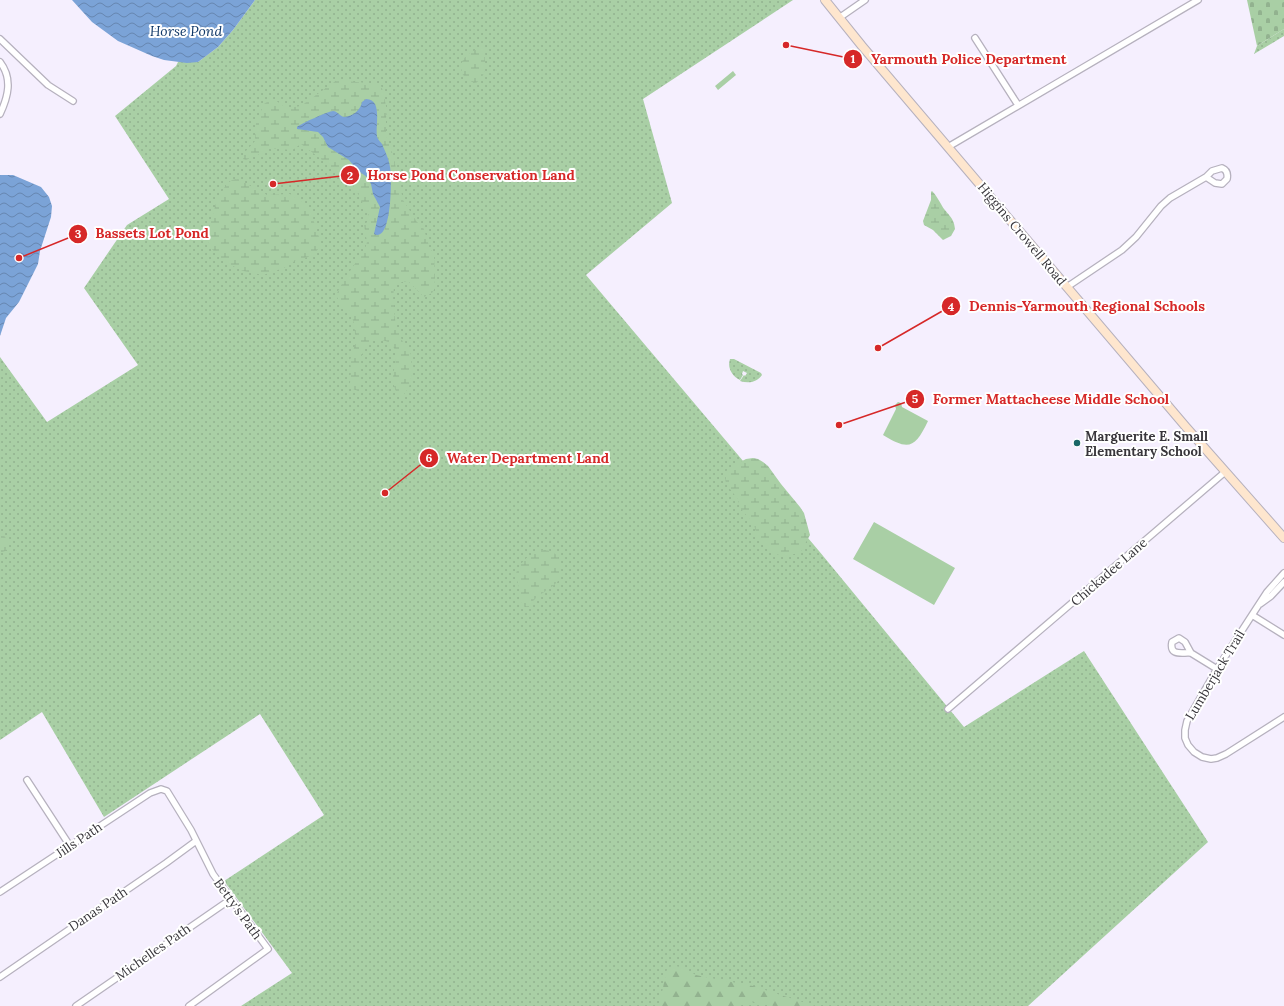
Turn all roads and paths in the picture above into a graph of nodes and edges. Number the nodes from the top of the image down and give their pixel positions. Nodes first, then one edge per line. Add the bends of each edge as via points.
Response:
1 (825, 0) edge
2 (865, 0) edge
3 (1198, 0) edge
4 (838, 18) junction
5 (975, 38) dead end
6 (0, 39) edge
7 (0, 62) edge
8 (73, 101) dead end
9 (1018, 105) junction
10 (0, 114) edge
11 (948, 147) junction
12 (1206, 177) dead end
13 (1067, 287) junction
14 (1225, 472) junction
15 (1284, 538) edge
16 (1283, 575) edge
17 (1284, 582) edge
18 (1258, 605) junction
19 (1252, 614) junction
20 (1284, 635) edge
21 (1191, 653) dead end
22 (1217, 669) junction
23 (948, 709) dead end
24 (1284, 717) edge
25 (27, 780) dead end
26 (158, 790) joint
27 (196, 841) junction
28 (70, 846) junction
29 (0, 892) edge
30 (231, 899) junction
31 (0, 977) edge
32 (76, 1006) edge
33 (188, 1006) edge

1 - 4 main road, Higgins Crowell Road
2 - 4 street
3 - 9 street
4 - 11 main road, Higgins Crowell Road
5 - 9 street
6 - 8 street via 48,85
7 - 10 street via 8,78 6,102
9 - 11 street
11 - 13 main road, Higgins Crowell Road
12 - 13 street via 1170,198 1122,250
13 - 14 main road, Higgins Crowell Road
14 - 15 main road, Higgins Crowell Road
14 - 23 street, Chickadee Lane
16 - 18 street, Lumberjack Trail
17 - 18 street, Lumberjack Trail
18 - 19 street, Lumberjack Trail
19 - 20 street, Lumberjack Trail
19 - 22 street, Lumberjack Trail
21 - 22 street
22 - 24 street, Lumberjack Trail via 1185,726 1186,741 1194,752 1206,758 1222,757
25 - 28 street
26 - 27 street, Betty's Path via 161,788 167,791
26 - 28 street, Jills Path
27 - 30 street, Betty's Path via 213,874
27 - 31 street, Danas Path
28 - 29 street, Jills Path
30 - 32 street, Michelles Path
30 - 33 street, Betty's Path via 268,949

